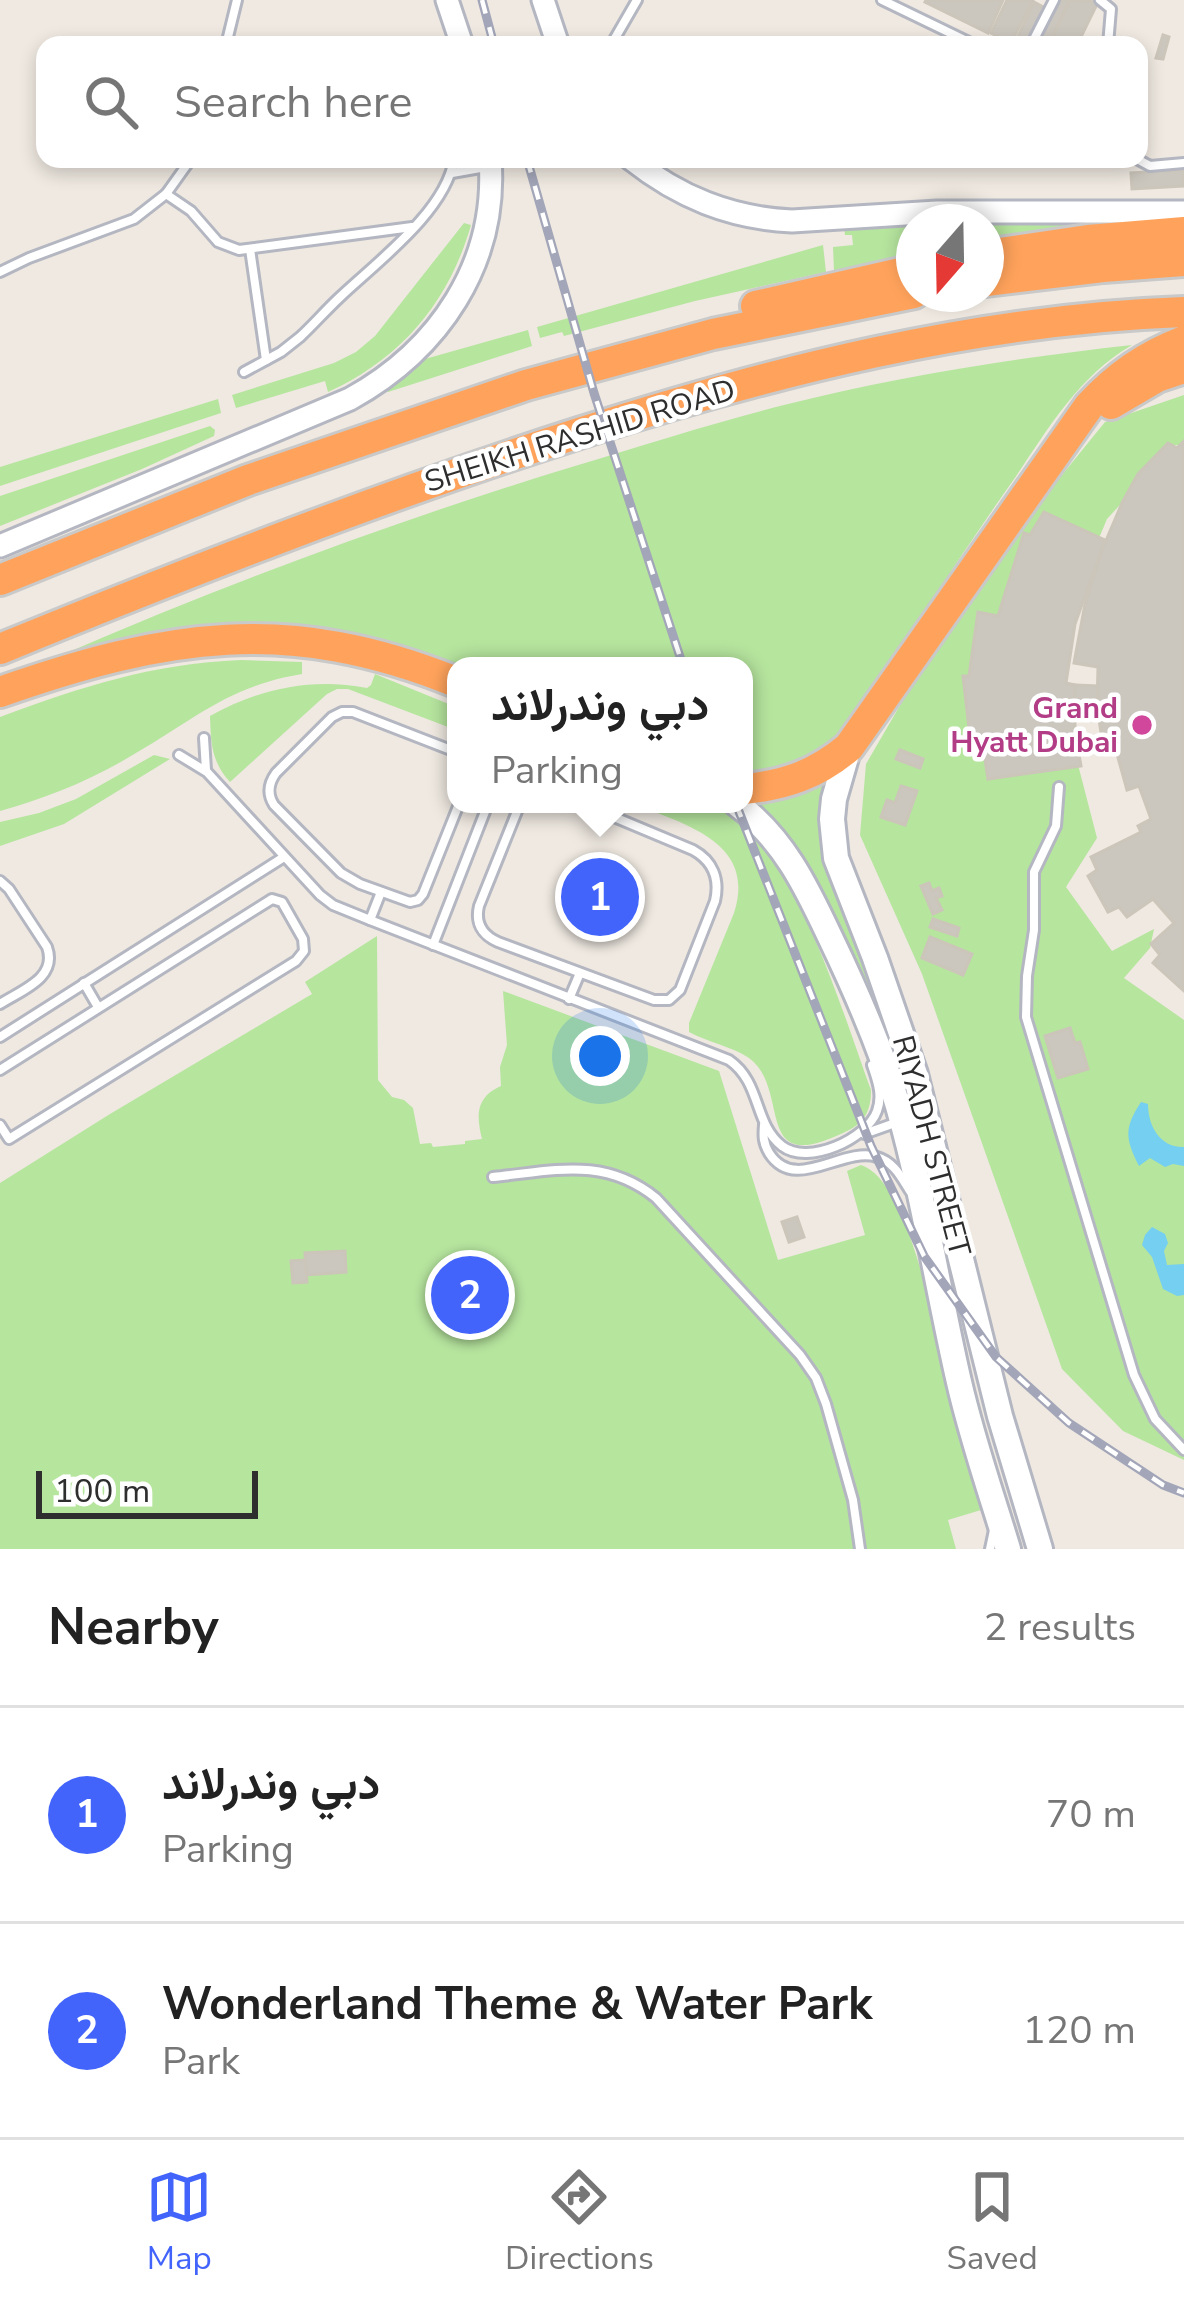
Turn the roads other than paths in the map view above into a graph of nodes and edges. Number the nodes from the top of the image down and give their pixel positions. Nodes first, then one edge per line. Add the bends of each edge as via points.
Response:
1 (237, 0) edge
2 (448, 0) edge
3 (543, 0) edge
4 (637, 0) edge
5 (883, 0) edge
6 (1054, 0) edge
7 (1100, 0) edge
8 (228, 36) edge
9 (459, 36) edge
10 (556, 36) edge
11 (615, 36) edge
12 (957, 36) edge
13 (1036, 36) edge
14 (1109, 36) edge
15 (1184, 164) edge
16 (1148, 165) edge
17 (185, 168) edge
18 (453, 168) edge
19 (472, 168) edge
20 (490, 168) edge
21 (644, 168) edge
22 (452, 173) junction
23 (166, 194) junction
24 (1184, 212) edge
25 (414, 227) junction
26 (1184, 232) edge
27 (250, 249) junction
28 (1004, 252) edge
29 (1184, 261) edge
30 (0, 272) edge
31 (896, 274) edge
32 (1004, 279) edge
33 (896, 297) edge
34 (1184, 312) edge
35 (713, 334) junction
36 (1184, 341) edge
37 (266, 361) junction
38 (1184, 368) edge
39 (244, 372) dead end
40 (1072, 431) junction
41 (0, 545) edge
42 (0, 580) edge
43 (0, 649) edge
44 (447, 684) edge
45 (0, 692) edge
46 (204, 739) dead end
47 (849, 747) junction
48 (447, 749) edge
49 (179, 755) dead end
50 (207, 772) junction
51 (1059, 787) dead end
52 (753, 788) edge
53 (454, 813) edge
54 (484, 813) edge
55 (516, 813) edge
56 (604, 813) edge
57 (747, 813) edge
58 (284, 857) junction
59 (0, 881) edge
60 (381, 892) junction
61 (370, 920) junction
62 (433, 945) junction
63 (580, 972) junction
64 (84, 983) junction
65 (569, 999) junction
66 (0, 1004) edge
67 (98, 1007) junction
68 (870, 1030) junction
69 (0, 1037) edge
70 (0, 1070) edge
71 (765, 1124) junction
72 (903, 1124) junction
73 (0, 1125) edge
74 (856, 1137) junction
75 (4, 1142) edge
76 (493, 1177) dead end
77 (944, 1192) junction
78 (925, 1217) junction
79 (1184, 1450) edge
80 (998, 1517) junction
81 (1041, 1544) edge
82 (860, 1549) edge
83 (990, 1549) edge
84 (1008, 1549) edge

1 - 8 lane
2 - 9 street
3 - 10 street
4 - 11 lane
5 - 12 lane
6 - 13 lane
7 - 14 lane via 1111,9
15 - 16 lane
17 - 23 lane
18 - 22 lane
19 - 22 lane
20 - 41 street via 488,215 467,282 398,369 350,399
21 - 24 street via 680,193 762,219
22 - 25 lane
23 - 27 lane via 218,242
23 - 30 lane via 134,219
25 - 27 lane
25 - 37 lane
26 - 28 highway
27 - 37 lane
29 - 32 highway
31 - 35 highway via 761,304
33 - 35 highway, SHEIKH RASHID ROAD
34 - 43 highway, SHEIKH RASHID ROAD via 946,340 730,387 383,498
35 - 42 highway, SHEIKH RASHID ROAD via 334,450
36 - 40 highway via 1109,384
37 - 39 lane
38 - 40 highway via 1129,392
40 - 47 highway
44 - 45 highway via 404,662 259,638 174,643
46 - 50 lane
47 - 52 highway via 801,778
47 - 77 main road, RIYADH STREET via 834,799 836,858 908,1048
48 - 60 lane via 342,712 272,778 274,806 341,873
49 - 50 lane
50 - 58 lane
51 - 79 lane via 1056,826 1034,872 1026,1017 1134,1376 1155,1419
53 - 60 lane via 421,898
54 - 62 lane
55 - 63 lane via 479,906 479,925 492,939
56 - 63 lane via 700,854 710,864 715,901 674,998 654,1000
57 - 68 main road, RIYADH STREET via 798,872
58 - 61 lane via 326,900
58 - 64 lane
59 - 66 lane via 50,963
60 - 61 lane
61 - 62 lane
62 - 65 lane
63 - 65 lane
64 - 67 lane
64 - 69 lane
65 - 71 lane via 729,1060 750,1082
67 - 70 lane
67 - 75 lane via 272,898 303,939 296,961
68 - 72 main road, RIYADH STREET
68 - 74 lane via 879,1106
71 - 74 lane via 783,1147 806,1154
71 - 78 lane via 766,1148 789,1169 860,1155 883,1159
72 - 74 lane
72 - 77 main road via 921,1138
72 - 78 main road, RIYADH STREET
73 - 75 lane
76 - 82 lane via 601,1170 656,1198 816,1378 854,1500
77 - 81 main road, RIYADH STREET
78 - 80 main road, RIYADH STREET
80 - 83 lane
80 - 84 main road, RIYADH STREET

